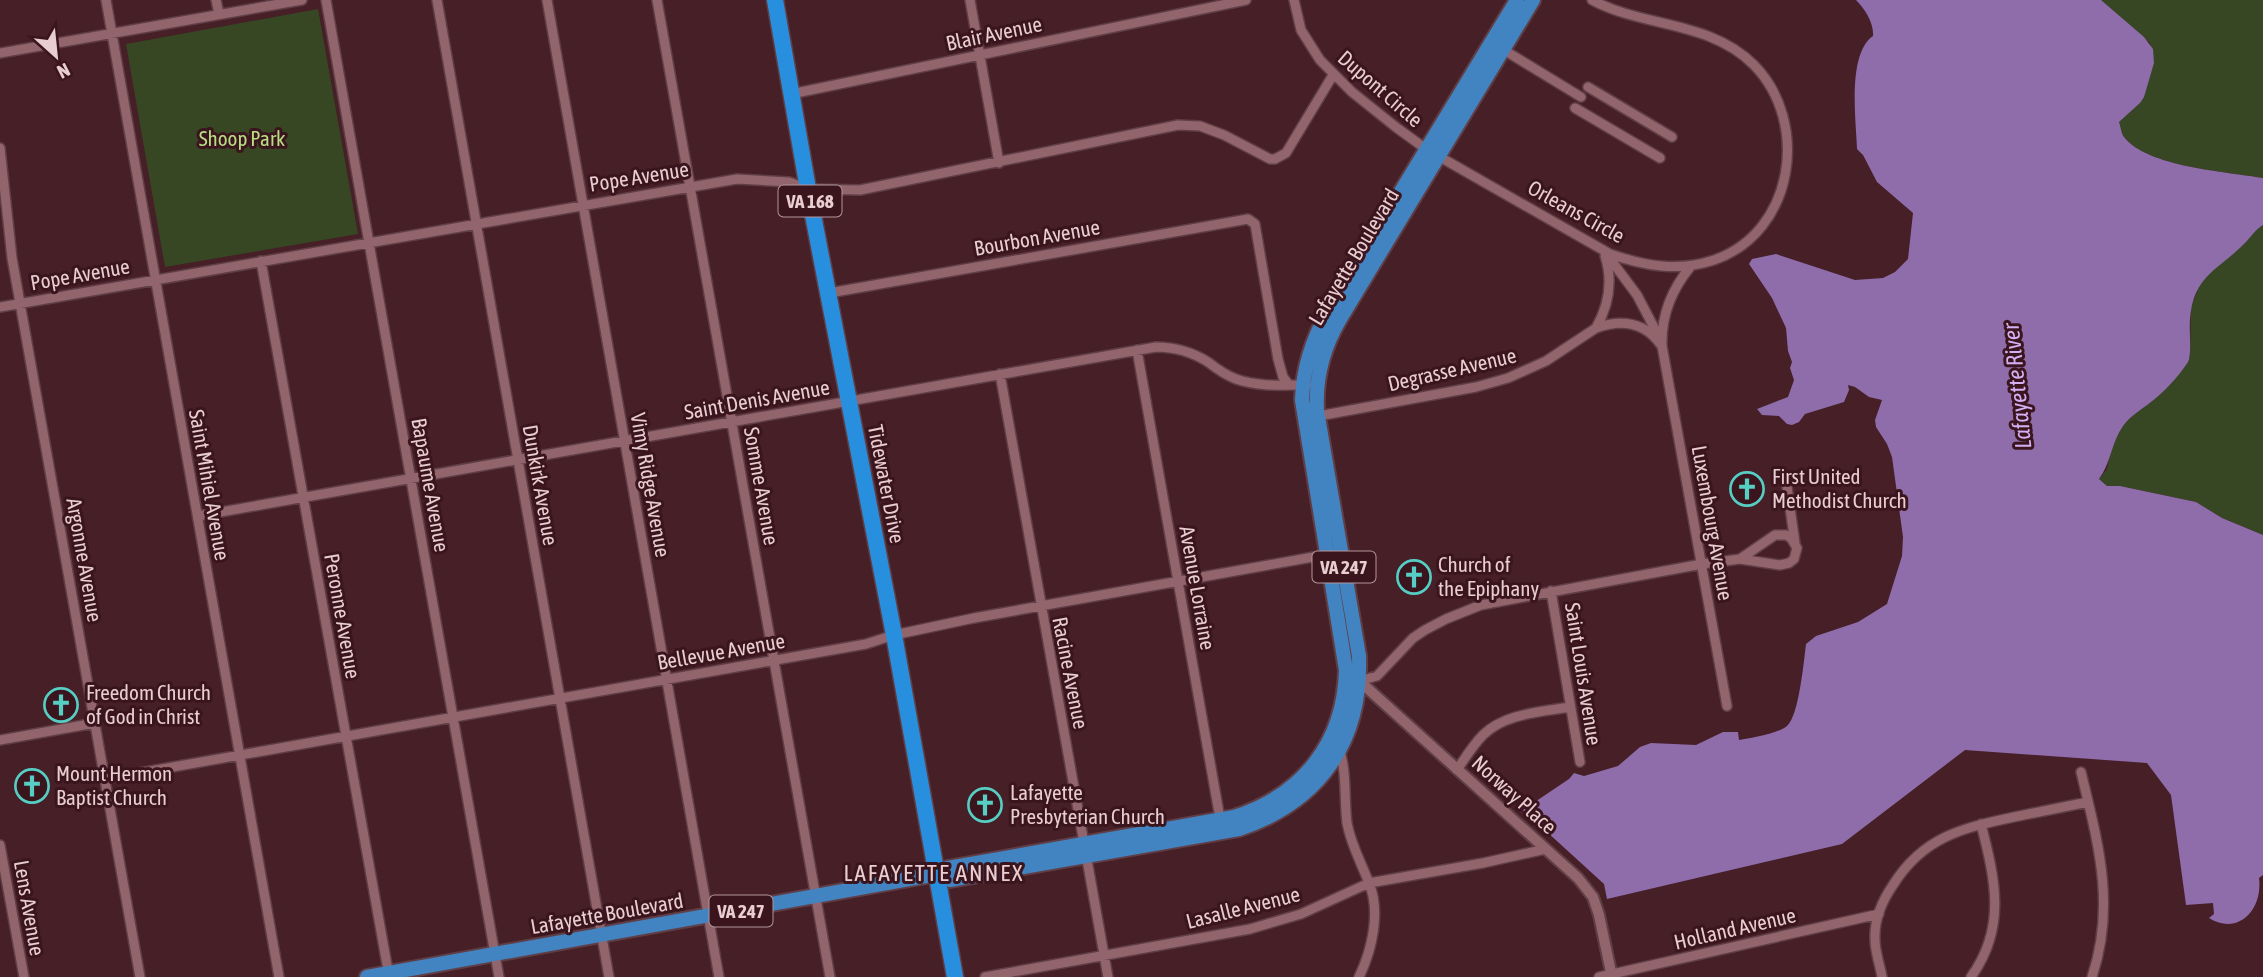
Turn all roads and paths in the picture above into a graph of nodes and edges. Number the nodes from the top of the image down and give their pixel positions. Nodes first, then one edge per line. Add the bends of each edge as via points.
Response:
1 (106, 0) edge
2 (216, 0) edge
3 (302, 0) edge
4 (326, 0) edge
5 (437, 0) edge
6 (547, 0) edge
7 (657, 0) edge
8 (775, 0) edge
9 (970, 0) edge
10 (1246, 0) edge
11 (1294, 0) edge
12 (1517, 0) edge
13 (1533, 0) edge
14 (1592, 0) edge
15 (219, 14) junction
16 (112, 33) junction
17 (1497, 46) junction
18 (0, 53) edge
19 (980, 55) junction
20 (1333, 75) junction
21 (1588, 87) dead end
22 (791, 94) junction
23 (1581, 97) dead end
24 (1575, 108) dead end
25 (1672, 137) dead end
26 (0, 148) edge
27 (1432, 153) junction
28 (1660, 158) dead end
29 (999, 163) junction
30 (690, 187) junction
31 (808, 189) junction
32 (583, 204) junction
33 (475, 224) junction
34 (370, 242) junction
35 (1604, 250) junction
36 (261, 261) junction
37 (1691, 266) junction
38 (155, 280) junction
39 (829, 293) junction
40 (21, 303) junction
41 (0, 307) edge
42 (1596, 328) junction
43 (1662, 346) junction
44 (1137, 350) junction
45 (1000, 374) junction
46 (1303, 385) junction
47 (849, 402) junction
48 (1311, 417) junction
49 (732, 422) junction
50 (624, 441) junction
51 (518, 460) junction
52 (412, 479) junction
53 (1787, 486) dead end
54 (304, 498) junction
55 (198, 516) junction
56 (1795, 543) junction
57 (1334, 553) junction
58 (1740, 559) junction
59 (1702, 564) junction
60 (1178, 581) junction
61 (1551, 591) junction
62 (1040, 606) junction
63 (894, 635) junction
64 (774, 660) junction
65 (1346, 669) junction
66 (668, 680) junction
67 (1359, 681) junction
68 (560, 698) junction
69 (1727, 706) dead end
70 (1570, 707) junction
71 (453, 717) junction
72 (95, 723) junction
73 (346, 735) junction
74 (0, 740) edge
75 (1335, 745) junction
76 (240, 754) junction
77 (1580, 762) dead end
78 (1457, 770) junction
79 (2081, 772) dead end
80 (105, 779) junction
81 (2088, 802) junction
82 (1980, 824) junction
83 (1221, 826) junction
84 (0, 845) edge
85 (1546, 849) junction
86 (1084, 850) junction
87 (937, 874) junction
88 (1369, 883) junction
89 (816, 897) junction
90 (1879, 914) junction
91 (708, 917) junction
92 (603, 936) junction
93 (495, 955) junction
94 (1104, 955) junction
95 (389, 975) edge
96 (1608, 976) edge
97 (24, 977) edge
98 (140, 977) edge
99 (279, 977) edge
100 (367, 977) edge
101 (499, 977) edge
102 (609, 977) edge
103 (719, 977) edge
104 (830, 977) edge
105 (955, 977) edge
106 (985, 977) edge
107 (1108, 977) edge
108 (1359, 977) edge
109 (1882, 977) edge
110 (1971, 977) edge
111 (2092, 977) edge

1 - 16 street, Saint Mihiel Avenue
2 - 15 street
3 - 15 street
4 - 34 street, Bapaume Avenue
5 - 33 street, Dunkirk Avenue
6 - 32 street, Vimy Ridge Avenue
7 - 30 street, Somme Avenue
8 - 22 highway, Tidewater Drive / VA 168
9 - 19 street
10 - 19 street, Blair Avenue
11 - 20 street, Dupont Circle via 1308,43
12 - 17 main road, Lafayette Boulevard / VA 247
13 - 17 main road, Lafayette Boulevard / VA 247
14 - 37 street, Orleans Circle via 1721,41 1754,65 1772,89 1785,119 1786,177 1761,227 1741,246
15 - 16 street
16 - 18 street
16 - 38 street, Saint Mihiel Avenue
17 - 23 street
17 - 27 main road, Lafayette Boulevard / VA 247
19 - 22 street, Blair Avenue
19 - 29 street
20 - 27 street, Dupont Circle
20 - 29 street, Pope Avenue via 1286,153 1275,159 1190,124
21 - 25 street
22 - 31 highway, Tidewater Drive / VA 168
24 - 28 street
26 - 40 street, Argonne Avenue
27 - 35 street, Orleans Circle
27 - 46 main road, Lafayette Boulevard / VA 247
29 - 31 street, Pope Avenue via 860,190
30 - 31 street, Pope Avenue via 737,179 789,182
30 - 32 street, Pope Avenue
30 - 49 street, Somme Avenue
31 - 39 highway, Tidewater Drive / VA 168
32 - 33 street, Pope Avenue
32 - 50 street, Vimy Ridge Avenue
33 - 34 street, Pope Avenue
33 - 51 street, Dunkirk Avenue
34 - 36 street, Pope Avenue
34 - 52 street, Bapaume Avenue
35 - 37 street, Orleans Circle via 1651,266
35 - 42 street via 1609,293
35 - 43 street, Luxembourg Avenue via 1637,295
36 - 38 street, Pope Avenue
36 - 54 street, Peronne Avenue
37 - 43 street, Luxembourg Avenue via 1668,303
38 - 40 street, Pope Avenue
38 - 55 street, Saint Mihiel Avenue
39 - 46 street, Bourbon Avenue via 1248,219 1255,224 1283,377
39 - 47 highway, Tidewater Drive / VA 168
40 - 41 street, Pope Avenue
40 - 72 street, Argonne Avenue
42 - 43 street, Degrasse Avenue via 1617,322 1638,325
42 - 48 street, Degrasse Avenue via 1546,361 1508,378
43 - 59 street, Luxembourg Avenue
44 - 45 street, Saint Denis Avenue
44 - 46 street, Saint Denis Avenue via 1180,349 1235,379
44 - 60 street, Avenue Lorraine
45 - 47 street, Saint Denis Avenue
45 - 62 street, Racine Avenue
46 - 48 main road, Lafayette Boulevard / VA 247
47 - 49 street, Saint Denis Avenue
47 - 63 highway, Tidewater Drive / VA 168
48 - 57 main road, Lafayette Boulevard / VA 247
49 - 50 street, Saint Denis Avenue
49 - 64 street, Somme Avenue
50 - 51 street, Saint Denis Avenue
50 - 66 street, Vimy Ridge Avenue
51 - 52 street, Saint Denis Avenue
51 - 68 street, Dunkirk Avenue
52 - 54 street, Saint Denis Avenue
52 - 71 street, Bapaume Avenue
53 - 56 street
54 - 55 street, Saint Denis Avenue
54 - 73 street, Peronne Avenue
55 - 76 street, Saint Mihiel Avenue
56 - 58 street via 1786,535 1775,536
56 - 58 street via 1796,554 1789,564
57 - 60 street, Bellevue Avenue
57 - 65 main road, Lafayette Boulevard / VA 247
57 - 67 main road, Lafayette Boulevard / VA 247 via 1359,656
58 - 59 street
59 - 61 street
59 - 69 street, Luxembourg Avenue
60 - 62 street, Bellevue Avenue
60 - 83 street, Avenue Lorraine
61 - 67 street via 1481,605 1446,619 1413,638 1377,676
61 - 70 street, Saint Louis Avenue
62 - 63 street, Bellevue Avenue
62 - 86 street, Racine Avenue
63 - 64 street, Bellevue Avenue
63 - 87 highway, Tidewater Drive / VA 168
64 - 66 street, Bellevue Avenue
64 - 89 street, Somme Avenue
65 - 67 street, Norway Place
65 - 75 main road, Lafayette Boulevard / VA 247
66 - 68 street, Bellevue Avenue
66 - 91 street, Vimy Ridge Avenue
67 - 75 main road, Lafayette Boulevard / VA 247 via 1352,720
67 - 78 street, Norway Place
68 - 71 street, Bellevue Avenue
68 - 92 street, Dunkirk Avenue
70 - 77 street, Saint Louis Avenue
70 - 78 street via 1501,723 1483,735
71 - 73 street, Bellevue Avenue
71 - 93 street, Bapaume Avenue
72 - 74 street
72 - 80 street, Argonne Avenue
73 - 76 street, Bellevue Avenue
73 - 95 street, Peronne Avenue
75 - 83 main road, Lafayette Boulevard / VA 247 via 1319,780 1287,807 1260,822
75 - 88 street via 1351,841
76 - 80 street, Bellevue Avenue
76 - 99 street, Saint Mihiel Avenue
78 - 85 street, Norway Place
79 - 81 street
80 - 98 street, Argonne Avenue
81 - 82 street
81 - 111 street via 2105,904
82 - 90 street via 1951,833 1919,854 1899,875
82 - 110 street via 1993,879 1995,922 1987,950
83 - 86 main road, Lafayette Boulevard / VA 247
84 - 97 street, Lens Avenue
85 - 88 street, Lasalle Avenue
85 - 96 street, Norway Place via 1593,897 1600,915
86 - 87 main road, Lafayette Boulevard / VA 247 via 950,880
86 - 94 street, Racine Avenue
87 - 89 main road, Lafayette Boulevard / VA 247
87 - 105 highway, Tidewater Drive / VA 168
88 - 94 street, Lasalle Avenue via 1278,921
88 - 108 street via 1373,932
89 - 91 main road, Lafayette Boulevard / VA 247
89 - 104 street, Somme Avenue
90 - 96 street, Holland Avenue
90 - 109 street via 1875,942
91 - 92 main road, Lafayette Boulevard / VA 247
91 - 103 street, Vimy Ridge Avenue
92 - 93 main road, Lafayette Boulevard / VA 247
92 - 102 street, Dunkirk Avenue
93 - 95 main road, Lafayette Boulevard / VA 247
93 - 101 street, Bapaume Avenue
94 - 106 street, Lasalle Avenue
94 - 107 street, Racine Avenue
95 - 100 main road, Lafayette Boulevard / VA 247

